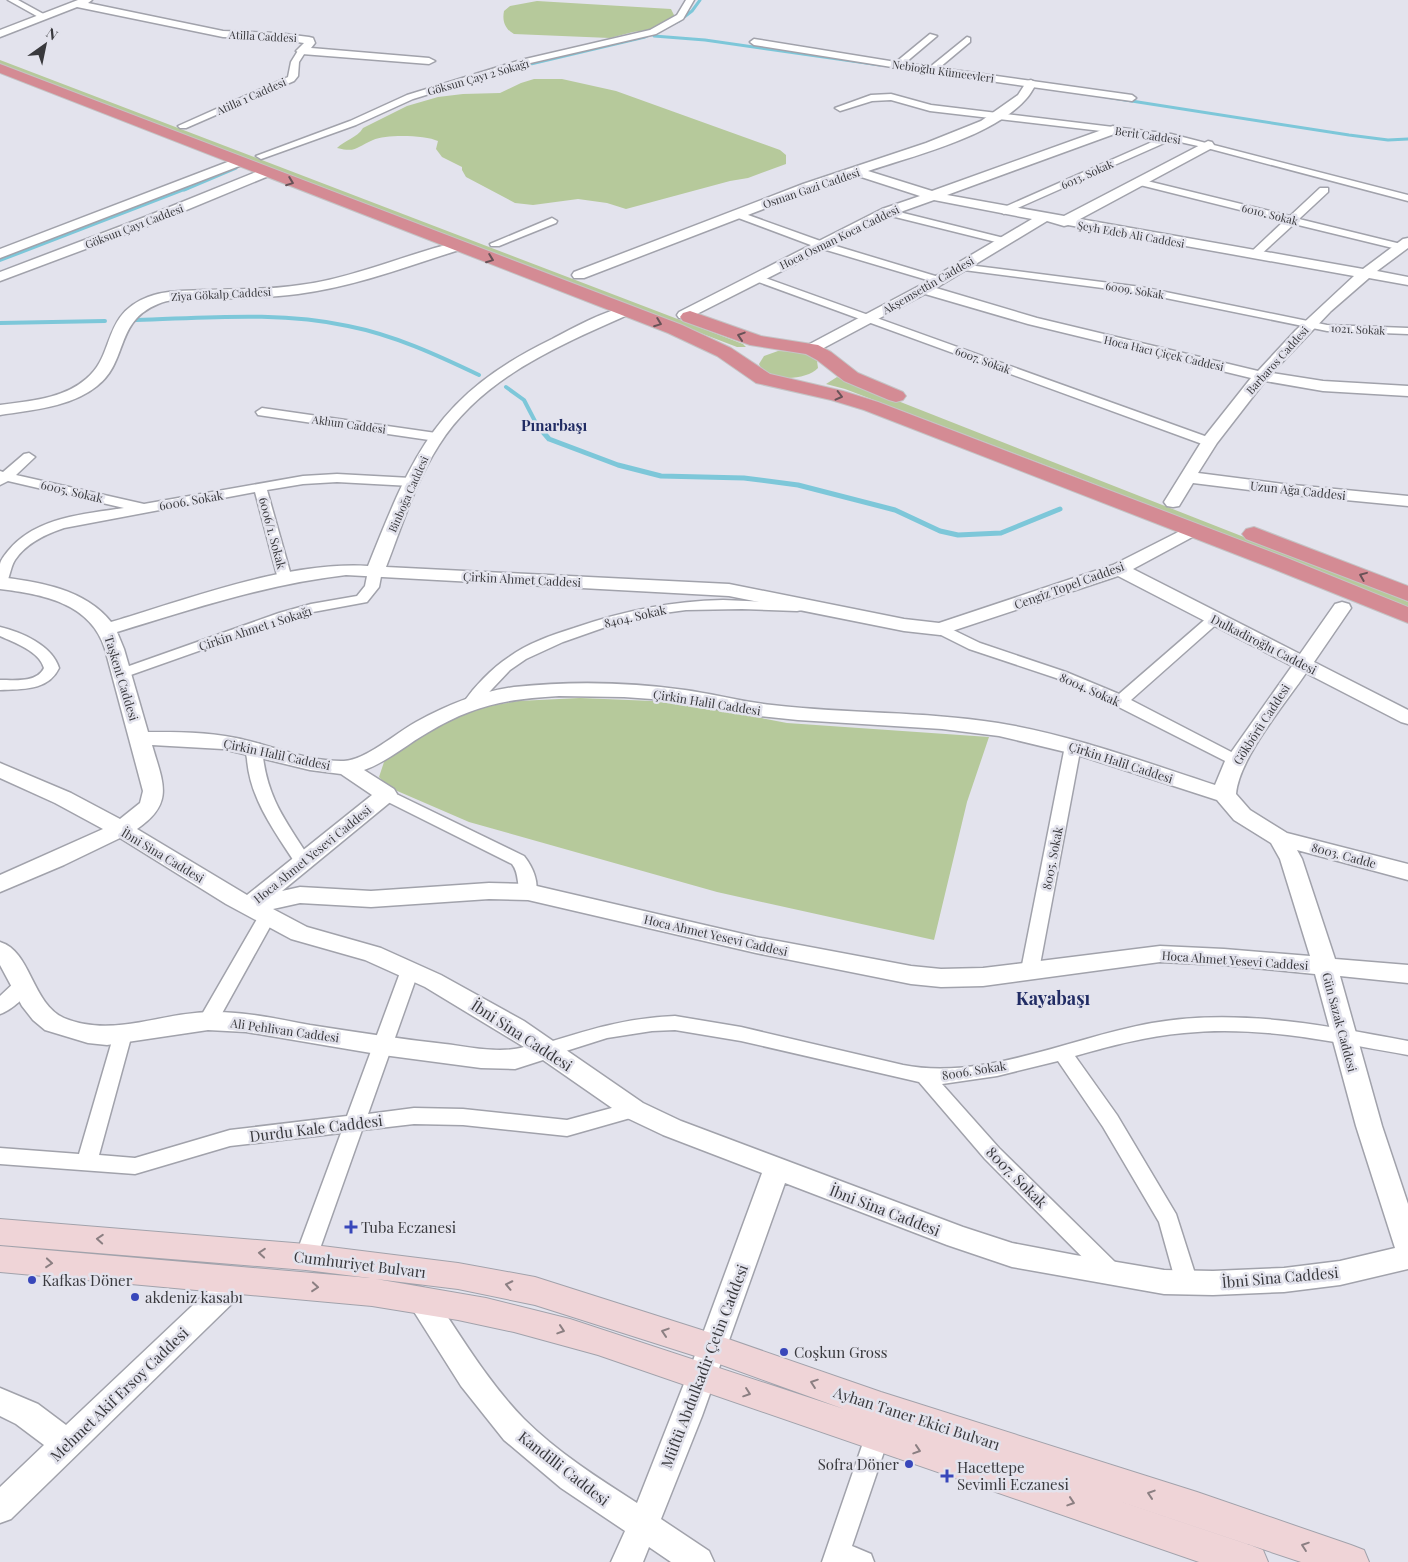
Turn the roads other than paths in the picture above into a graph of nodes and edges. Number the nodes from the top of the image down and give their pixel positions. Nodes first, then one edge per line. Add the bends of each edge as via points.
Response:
1 (12, 0) edge
2 (690, 0) edge
3 (82, 2) edge
4 (45, 17) junction
5 (0, 34) edge
6 (933, 36) dead end
7 (967, 40) dead end
8 (754, 42) dead end
9 (302, 51) junction
10 (0, 55) edge
11 (429, 61) dead end
12 (898, 65) junction
13 (0, 68) edge
14 (933, 69) junction
15 (1032, 83) junction
16 (1132, 98) dead end
17 (840, 108) dead end
18 (998, 116) junction
19 (182, 126) junction
20 (1113, 130) junction
21 (1171, 137) junction
22 (1208, 145) junction
23 (238, 162) junction
24 (264, 164) junction
25 (858, 172) junction
26 (1139, 182) junction
27 (1324, 190) dead end
28 (931, 195) junction
29 (1408, 198) edge
30 (1004, 210) junction
31 (887, 212) junction
32 (736, 214) junction
33 (1042, 218) junction
34 (1292, 220) junction
35 (552, 222) dead end
36 (1064, 222) junction
37 (1004, 241) junction
38 (495, 244) junction
39 (820, 244) junction
40 (1404, 244) edge
41 (457, 246) junction
42 (0, 254) edge
43 (1254, 255) junction
44 (960, 267) junction
45 (1364, 274) junction
46 (579, 275) junction
47 (0, 277) edge
48 (757, 278) junction
49 (938, 280) junction
50 (1408, 281) edge
51 (924, 289) junction
52 (625, 311) junction
53 (684, 315) junction
54 (869, 318) junction
55 (1308, 325) junction
56 (1408, 332) edge
57 (782, 346) junction
58 (811, 349) junction
59 (828, 360) junction
60 (749, 369) junction
61 (1261, 376) junction
62 (780, 383) junction
63 (1408, 391) edge
64 (917, 404) dead end
65 (0, 410) edge
66 (262, 412) dead end
67 (436, 437) junction
68 (1210, 442) junction
69 (29, 457) dead end
70 (1188, 477) junction
71 (2, 478) edge
72 (412, 482) junction
73 (260, 488) junction
74 (1408, 501) edge
75 (1172, 502) dead end
76 (144, 508) junction
77 (1236, 527) dead end
78 (1192, 530) junction
79 (1119, 569) junction
80 (375, 572) junction
81 (285, 579) junction
82 (0, 583) edge
83 (1408, 594) edge
84 (824, 608) junction
85 (1342, 608) dead end
86 (1408, 616) edge
87 (1214, 619) junction
88 (107, 629) junction
89 (940, 629) junction
90 (0, 631) edge
91 (1302, 663) junction
92 (120, 674) junction
93 (0, 685) edge
94 (1120, 702) junction
95 (471, 703) junction
96 (1408, 718) edge
97 (140, 738) junction
98 (1073, 746) junction
99 (254, 748) junction
100 (1235, 760) junction
101 (346, 768) junction
102 (0, 770) edge
103 (386, 794) junction
104 (1225, 796) junction
105 (121, 829) junction
106 (1280, 838) junction
107 (303, 862) junction
108 (1408, 872) edge
109 (0, 884) edge
110 (528, 892) junction
111 (258, 911) junction
112 (0, 950) edge
113 (1325, 966) junction
114 (410, 970) junction
115 (1030, 970) junction
116 (1408, 974) edge
117 (24, 986) junction
118 (0, 1007) edge
119 (208, 1021) junction
120 (123, 1034) junction
121 (1344, 1036) junction
122 (383, 1046) junction
123 (1408, 1048) edge
124 (548, 1050) junction
125 (1062, 1052) junction
126 (925, 1076) junction
127 (634, 1110) junction
128 (353, 1123) junction
129 (0, 1156) edge
130 (87, 1162) junction
131 (777, 1168) junction
132 (0, 1232) edge
133 (1408, 1246) edge
134 (306, 1256) junction
135 (1408, 1257) edge
136 (0, 1259) edge
137 (1113, 1274) junction
138 (238, 1280) junction
139 (1187, 1283) junction
140 (420, 1299) junction
141 (706, 1362) junction
142 (0, 1401) edge
143 (877, 1437) junction
144 (67, 1444) junction
145 (0, 1508) edge
146 (643, 1526) junction
147 (836, 1557) edge
148 (627, 1562) edge
149 (698, 1562) edge
150 (862, 1562) edge
151 (1250, 1562) edge
152 (1351, 1562) edge

1 - 4 street
2 - 24 street, Göksun Çayı 2 Sokağı via 680,17 653,32 524,62 399,100
3 - 4 street
3 - 9 street, Atilla Caddesi via 118,14 229,35 309,40
4 - 5 street
6 - 12 street
7 - 14 street
8 - 12 street, Nebioğlu Kümeevleri
9 - 11 street, Atilla Caddesi
9 - 19 street, Atilla 1 Caddesi via 296,59 291,79
10 - 19 highway
12 - 14 street, Nebioğlu Kümeevleri
13 - 23 highway
14 - 15 street, Nebioğlu Kümeevleri
15 - 16 street, Nebioğlu Kümeevleri
15 - 18 street, Osman Gazi Caddesi via 1022,97
17 - 18 street, Berit Caddesi via 884,96 930,108
18 - 20 street, Berit Caddesi
18 - 25 street, Osman Gazi Caddesi via 930,146
19 - 24 highway
20 - 21 street, Berit Caddesi
20 - 28 street, Hoca Osman Koca Caddesi
21 - 22 street, Berit Caddesi
21 - 30 street, 6013. Sokak
22 - 26 street
22 - 29 street, Berit Caddesi
23 - 24 highway
23 - 42 street, Göksun Çayı Caddesi
24 - 38 highway
24 -> 41 highway
24 - 47 street, Göksun Çayı Caddesi via 150,220
25 - 28 street, Şeyh Edeb Ali Caddesi
25 - 32 street, Osman Gazi Caddesi
26 - 34 street, 6010. Sokak
26 - 36 street
27 - 34 street
28 - 30 street, Şeyh Edeb Ali Caddesi
28 - 31 street, Hoca Osman Koca Caddesi
30 - 33 street, Şeyh Edeb Ali Caddesi
31 - 37 street
31 - 39 street, Hoca Osman Koca Caddesi
32 - 39 street
32 - 46 street, Osman Gazi Caddesi
33 - 36 street, Şeyh Edeb Ali Caddesi
33 - 37 street, Akşemsettin Caddesi
34 - 40 street, 6010. Sokak
34 - 43 street
35 - 38 street
36 - 43 street, Şeyh Edeb Ali Caddesi
37 - 44 street, Akşemsettin Caddesi
38 - 46 highway
39 - 48 street, Hoca Osman Koca Caddesi
39 - 49 street
40 - 45 street, Barbaros Caddesi
41 -> 52 highway
41 - 65 street, Ziya Gökalp Caddesi via 313,288 184,295 153,300 126,317 98,376 88,386 57,398
43 - 45 street, Şeyh Edeb Ali Caddesi
44 - 49 street, Akşemsettin Caddesi
44 - 55 street, 6009. Sokak via 1141,290
45 - 50 street, Şeyh Edeb Ali Caddesi
45 - 55 street, Barbaros Caddesi
46 - 53 highway
48 - 53 street, Hoca Osman Koca Caddesi
48 - 54 street, 6007. Sokak
49 - 51 street, Akşemsettin Caddesi
51 - 54 street, Akşemsettin Caddesi
51 - 61 street, Hoca Hacı Çiçek Caddesi via 1033,321
52 -> 60 highway via 708,344
52 - 67 street, Binboğa Caddesi via 539,350 497,375 464,403
57 -> 53 highway via 744,337
54 - 58 street, Akşemsettin Caddesi
54 - 68 street, 6007. Sokak
55 - 56 street, 1021. Sokak
55 - 61 street, Barbaros Caddesi
57 - 58 highway
57 - 60 highway via 766,348 752,355 748,360
58 - 59 highway
59 - 62 highway via 828,371 817,379
59 - 64 highway via 860,382
60 - 62 highway via 763,379
61 - 63 street, Hoca Hacı Çiçek Caddesi via 1323,386
61 - 68 street, Barbaros Caddesi
62 -> 78 highway via 871,406
66 - 67 street, Akhun Caddesi
67 - 72 street, Binboğa Caddesi
68 - 70 street, Barbaros Caddesi
69 - 71 street
70 - 74 street, Uzun Ağa Caddesi
70 - 75 street, Barbaros Caddesi
71 - 76 street, 6005. Sokak
72 - 73 street, 6006. Sokak via 337,478
72 - 80 street, Binboğa Caddesi
73 - 76 street, 6006. Sokak
73 - 81 street, 6006/1. Sokak
76 - 82 street, 6006. Sokak via 71,521 41,531 28,538 10,557
83 -> 77 highway
78 - 79 street, Cengiz Topel Caddesi
78 - 86 highway
79 - 87 street, Dulkadiroğlu Caddesi
79 - 89 street, Cengiz Topel Caddesi
80 - 81 street, Çirkin Ahmet Caddesi via 329,571
80 - 84 street, Çirkin Ahmet Caddesi via 708,588
80 - 92 street, Çirkin Ahmet 1 Sokağı via 372,587 362,599 284,616
81 - 88 street, Çirkin Ahmet Caddesi via 196,601
82 - 88 street, Taşkent Caddesi via 30,586 69,598 98,618
84 - 89 street, Çirkin Ahmet Caddesi
84 - 95 street, 8404. Sokak via 699,606 629,616 561,638 525,654 505,668
85 - 91 street, Gökbörü Caddesi
87 - 91 street, Dulkadiroğlu Caddesi
87 - 94 street
88 - 92 street, Taşkent Caddesi
89 - 94 street, 8004. Sokak via 981,650 1078,681
90 - 93 street via 32,646 50,662 52,668 49,674 34,682
91 - 96 street, Dulkadiroğlu Caddesi
91 - 100 street, Gökbörü Caddesi
92 - 97 street, Taşkent Caddesi
94 - 100 street, 8004. Sokak
95 - 98 street, Çirkin Halil Caddesi via 518,692 663,694 790,714 966,725
95 - 101 street, Çirkin Halil Caddesi via 368,760
97 - 99 street, Çirkin Halil Caddesi via 214,741
97 - 105 street, Taşkent Caddesi via 154,785 154,796 142,814
98 - 104 street, Çirkin Halil Caddesi via 1113,756
98 - 115 street, 8005. Sokak
99 - 101 street, Çirkin Halil Caddesi
99 - 107 street via 262,792
100 - 104 street, Gökbörü Caddesi
101 - 103 street, Hoca Ahmet Yesevi Caddesi
102 - 105 street, İbni Sina Caddesi
103 - 107 street, Hoca Ahmet Yesevi Caddesi
103 - 110 street via 518,860 526,873
104 - 106 street via 1242,815
105 - 109 street, Taşkent Caddesi
105 - 111 street, İbni Sina Caddesi
106 - 108 street, 8003. Cadde
106 - 113 street, Gün Sazak Caddesi
107 - 111 street, Hoca Ahmet Yesevi Caddesi
110 - 111 street, Hoca Ahmet Yesevi Caddesi via 489,891 371,899 300,896
110 - 115 street, Hoca Ahmet Yesevi Caddesi via 756,945 911,975 961,978
111 - 114 street, İbni Sina Caddesi via 299,933 373,954
111 - 119 street
112 - 117 street, Ali Pehlivan Caddesi
113 - 115 street, Hoca Ahmet Yesevi Caddesi via 1160,954
113 - 116 street, Hoca Ahmet Yesevi Caddesi
113 - 121 street, Gün Sazak Caddesi
114 - 122 street
114 - 124 street, İbni Sina Caddesi via 463,997
117 - 118 street
117 - 120 street, Ali Pehlivan Caddesi via 37,1007 54,1024 88,1034
119 - 120 street, Ali Pehlivan Caddesi
119 - 122 street, Ali Pehlivan Caddesi via 246,1023
120 - 130 street
121 - 123 street, 8006. Sokak
121 - 125 street, 8006. Sokak via 1238,1025 1189,1026 1153,1029
121 - 133 street, Gün Sazak Caddesi
122 - 124 street, Ali Pehlivan Caddesi via 498,1060 515,1060
122 - 128 street
124 - 126 street, 8006. Sokak via 607,1031 675,1023 741,1034
124 - 127 street, İbni Sina Caddesi
125 - 126 street, 8006. Sokak via 969,1073
125 - 139 street via 1110,1121 1169,1220
126 - 137 street, 8007. Sokak via 984,1145
127 - 128 street, Durdu Kale Caddesi via 567,1128 444,1116
127 - 131 street, İbni Sina Caddesi
128 - 130 street, Durdu Kale Caddesi via 230,1138 135,1166
128 - 134 street
129 - 130 street, Durdu Kale Caddesi
131 - 137 street, İbni Sina Caddesi via 1012,1255
131 - 141 street, Müftü Abdulkadir Çetin Caddesi
134 -> 132 main road, Cumhuriyet Bulvarı
141 -> 134 main road, Cumhuriyet Bulvarı via 535,1291 458,1276
135 - 139 street, İbni Sina Caddesi via 1340,1273 1284,1280
136 -> 138 main road, Cumhuriyet Bulvarı
137 - 139 street, İbni Sina Caddesi
138 -> 140 main road, Cumhuriyet Bulvarı
138 - 144 street, Mehmet Akif Ersoy Caddesi
140 -> 141 main road, Cumhuriyet Bulvarı via 518,1318
140 - 146 street, Kandilli Caddesi via 472,1378 502,1416 532,1446 590,1492
141 -> 143 main road
141 - 146 street, Müftü Abdulkadir Çetin Caddesi
152 -> 141 main road, Ayhan Taner Ekici Bulvarı via 881,1407
142 - 144 street via 27,1414
143 - 147 street
143 -> 151 main road
144 - 145 street, Mehmet Akif Ersoy Caddesi
146 - 148 street, Müftü Abdulkadir Çetin Caddesi
146 - 149 street, Kandilli Caddesi
147 - 150 street

